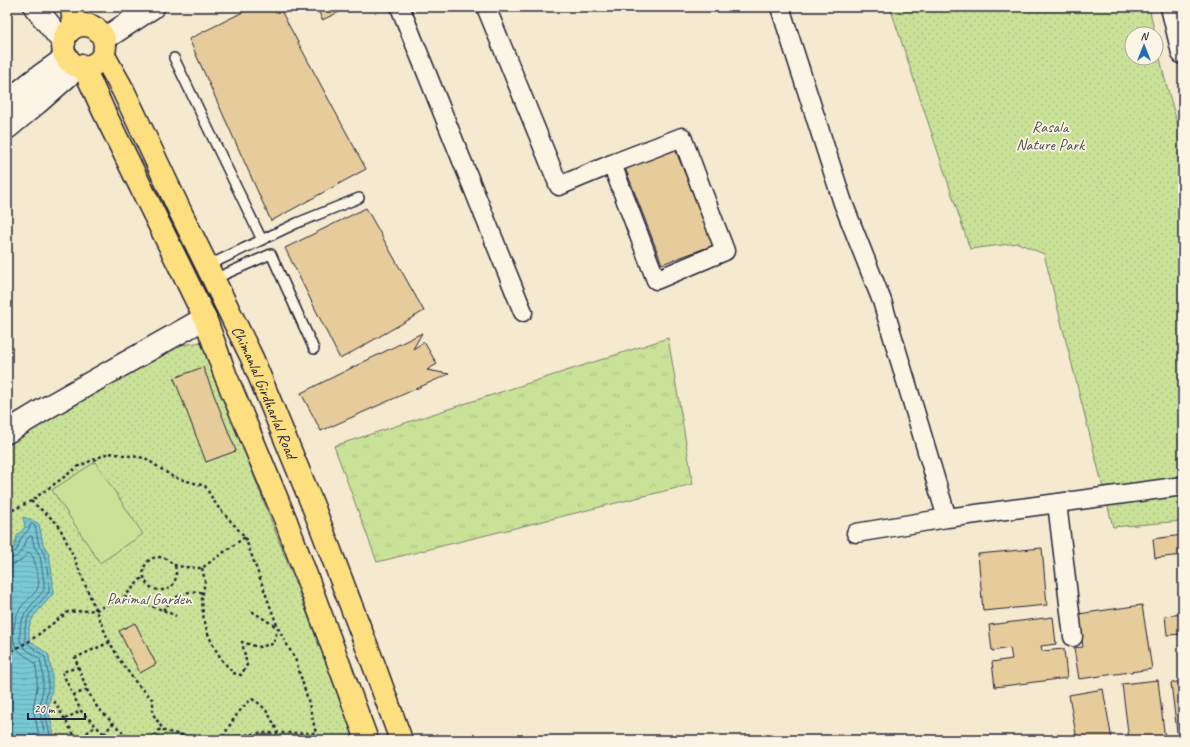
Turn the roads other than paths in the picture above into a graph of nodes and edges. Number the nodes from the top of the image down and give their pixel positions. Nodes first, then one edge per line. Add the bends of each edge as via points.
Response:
1 (35, 7) edge
2 (51, 7) edge
3 (125, 7) edge
4 (153, 7) edge
5 (400, 7) edge
6 (486, 7) edge
7 (780, 7) edge
8 (1172, 7) edge
9 (82, 37) edge
10 (1183, 53) edge
11 (174, 58) dead end
12 (7, 102) edge
13 (7, 128) edge
14 (612, 164) junction
15 (359, 198) dead end
16 (262, 240) junction
17 (211, 272) junction
18 (523, 312) dead end
19 (205, 318) junction
20 (314, 349) dead end
21 (7, 432) edge
22 (1183, 486) edge
23 (1057, 503) junction
24 (947, 518) junction
25 (856, 533) dead end
26 (1072, 637) dead end
27 (367, 740) edge
28 (401, 740) edge

1 - 9 main road
2 - 9 main road
3 - 9 main road
4 - 9 main road
5 - 18 street
6 - 14 street via 559,186
7 - 24 street via 843,202 882,301
8 - 10 main road
9 - 12 main road
9 - 13 main road via 37,104
9 - 17 main road, Chimanlal Girdharlal Road via 122,90
9 - 19 main road, Chimanlal Girdharlal Road via 104,112
11 - 16 lane
14 - 14 street via 682,137 724,251 656,280
15 - 16 lane
16 - 17 lane
17 - 20 lane via 271,254
17 - 28 main road, Chimanlal Girdharlal Road via 252,358 310,499
19 - 21 main road
19 - 27 main road, Chimanlal Girdharlal Road via 225,374 286,521
22 - 23 street
23 - 24 street
23 - 26 street
24 - 25 street

